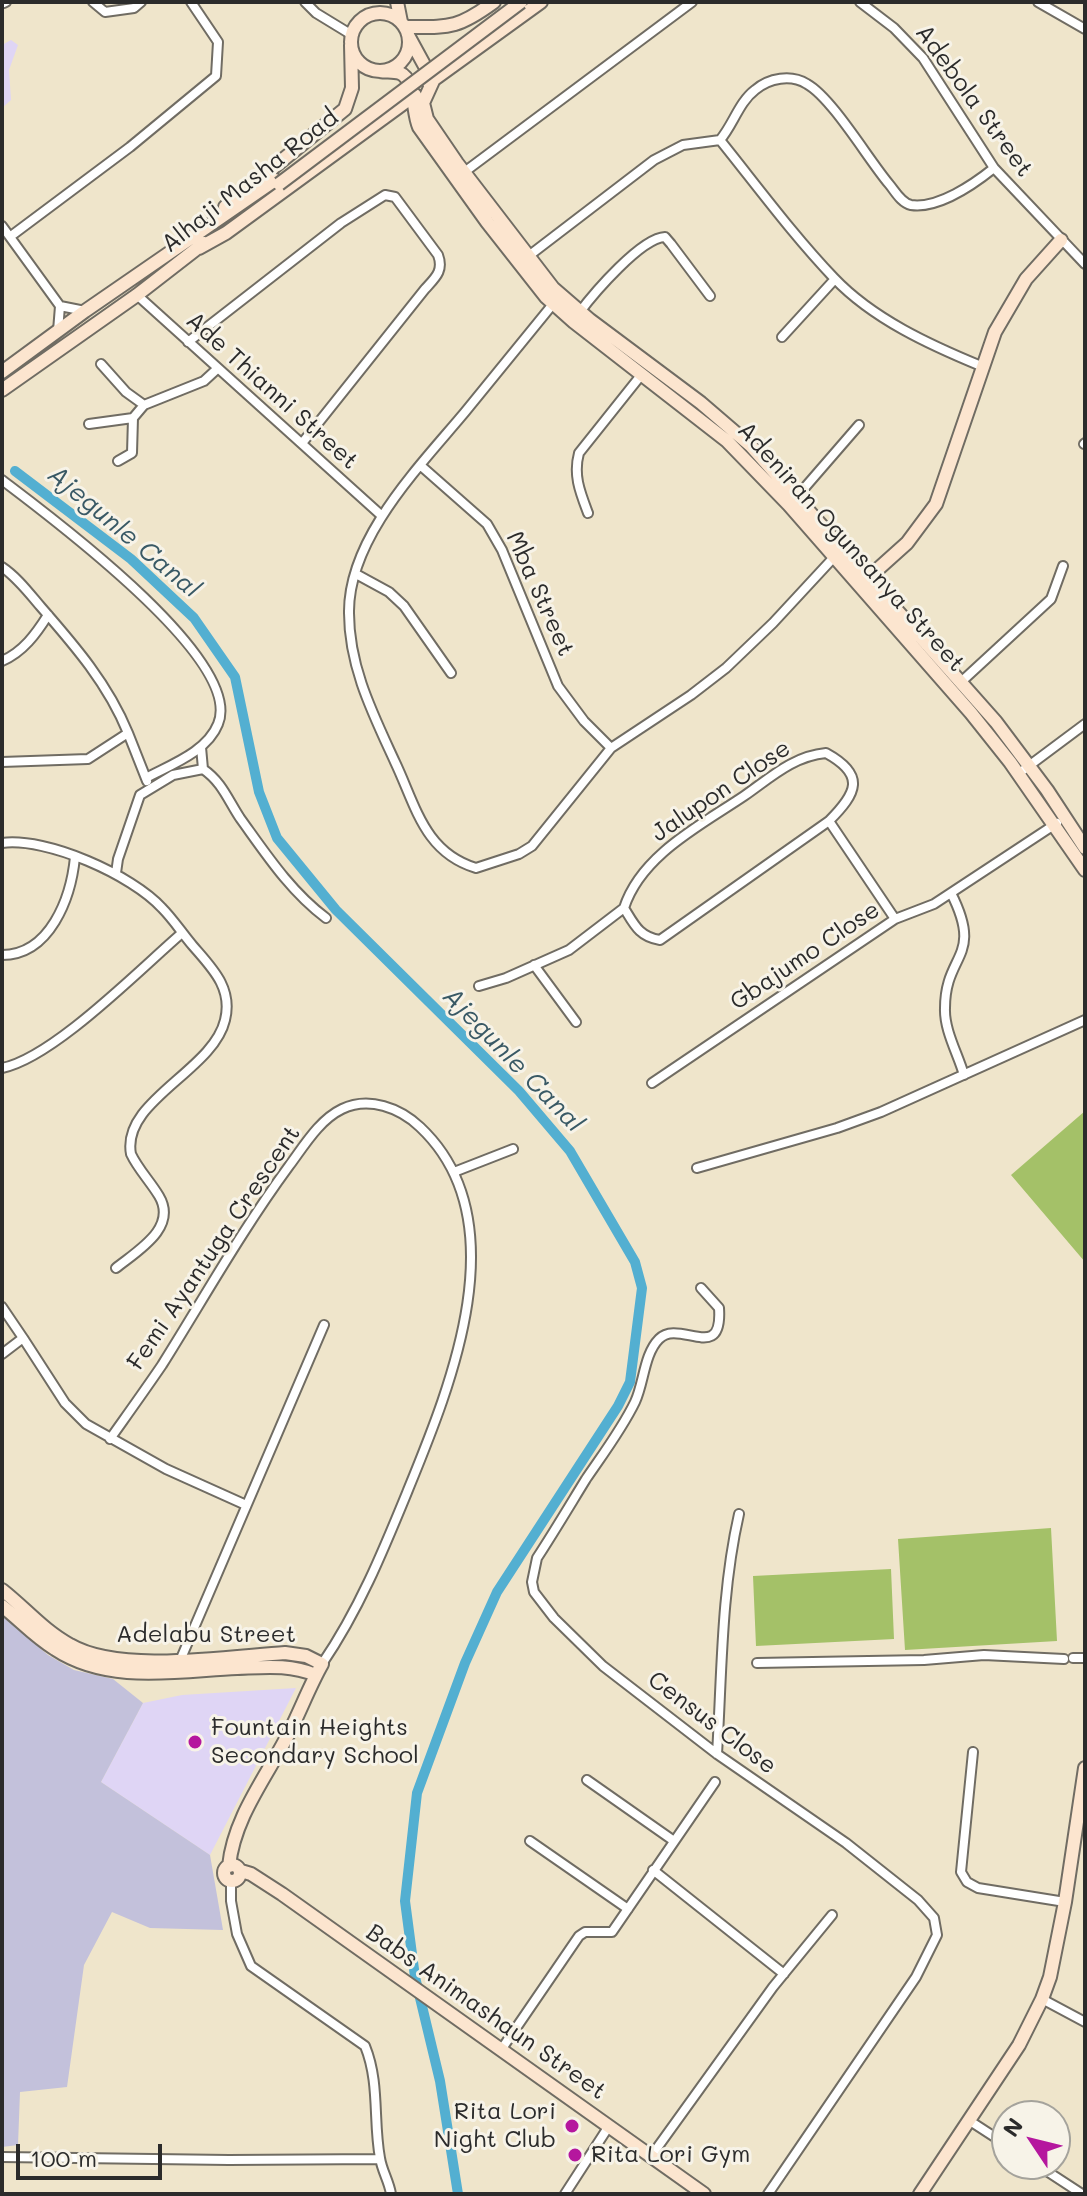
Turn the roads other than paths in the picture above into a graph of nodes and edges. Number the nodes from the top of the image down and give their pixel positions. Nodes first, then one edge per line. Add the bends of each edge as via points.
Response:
1 (93, 2) edge
2 (141, 2) edge
3 (191, 2) edge
4 (305, 2) edge
5 (366, 2) edge
6 (397, 2) edge
7 (494, 2) edge
8 (511, 2) edge
9 (521, 2) edge
10 (541, 2) edge
11 (692, 2) edge
12 (860, 2) edge
13 (1038, 2) edge
14 (359, 19) junction
15 (405, 29) junction
16 (1085, 29) edge
17 (351, 40) junction
18 (380, 71) junction
19 (433, 81) junction
20 (413, 96) junction
21 (720, 140) junction
22 (994, 168) junction
23 (460, 175) junction
24 (277, 182) junction
25 (2, 226) edge
26 (11, 236) junction
27 (1061, 240) junction
28 (194, 244) junction
29 (523, 260) junction
30 (1085, 264) edge
31 (835, 279) junction
32 (137, 295) junction
33 (710, 296) dead end
34 (553, 304) junction
35 (60, 306) junction
36 (85, 311) junction
37 (577, 317) junction
38 (58, 331) junction
39 (782, 337) dead end
40 (188, 342) junction
41 (101, 364) dead end
42 (981, 366) junction
43 (217, 369) junction
44 (2, 372) edge
45 (642, 374) junction
46 (2, 390) edge
47 (144, 405) junction
48 (133, 418) junction
49 (89, 424) dead end
50 (859, 425) dead end
51 (303, 442) junction
52 (118, 461) dead end
53 (420, 465) junction
54 (2, 480) edge
55 (793, 500) junction
56 (588, 513) dead end
57 (382, 516) junction
58 (839, 554) junction
59 (1063, 566) dead end
60 (2, 567) edge
61 (356, 574) junction
62 (868, 578) junction
63 (48, 615) junction
64 (2, 661) edge
65 (451, 673) dead end
66 (961, 682) junction
67 (1085, 724) edge
68 (128, 733) junction
69 (201, 747) junction
70 (611, 748) junction
71 (2, 762) edge
72 (203, 769) junction
73 (1023, 770) junction
74 (146, 778) junction
75 (150, 788) junction
76 (829, 821) junction
77 (1059, 821) junction
78 (2, 843) edge
79 (1085, 848) edge
80 (75, 857) junction
81 (1085, 870) edge
82 (116, 873) junction
83 (951, 893) junction
84 (624, 908) junction
85 (326, 918) dead end
86 (895, 919) junction
87 (182, 933) junction
88 (2, 955) edge
89 (534, 965) junction
90 (479, 986) dead end
91 (1085, 1020) edge
92 (576, 1022) dead end
93 (2, 1068) edge
94 (964, 1075) junction
95 (652, 1083) dead end
96 (513, 1149) dead end
97 (697, 1168) dead end
98 (454, 1172) junction
99 (116, 1268) dead end
100 (701, 1288) dead end
101 (2, 1307) edge
102 (324, 1325) dead end
103 (23, 1338) junction
104 (2, 1354) edge
105 (110, 1439) junction
106 (246, 1505) junction
107 (739, 1514) dead end
108 (2, 1590) edge
109 (2, 1606) edge
110 (1085, 1658) edge
111 (757, 1663) dead end
112 (178, 1665) junction
113 (319, 1669) junction
114 (973, 1752) dead end
115 (717, 1754) junction
116 (1085, 1768) edge
117 (587, 1780) dead end
118 (715, 1782) dead end
119 (530, 1841) dead end
120 (674, 1841) junction
121 (235, 1869) junction
122 (653, 1870) junction
123 (231, 1882) joint
124 (1065, 1902) junction
125 (628, 1909) junction
126 (832, 1915) dead end
127 (784, 1974) junction
128 (1042, 1999) junction
129 (1085, 2022) edge
130 (501, 2050) junction
131 (970, 2121) junction
132 (609, 2126) junction
133 (991, 2135) edge
134 (652, 2155) junction
135 (2, 2157) edge
136 (380, 2159) junction
137 (1061, 2180) edge
138 (391, 2194) edge
139 (565, 2194) edge
140 (704, 2194) edge
141 (768, 2194) edge
142 (920, 2194) edge
143 (1082, 2194) edge

1 - 2 street via 105,12
3 - 26 street via 218,42 216,76
4 - 17 street
5 - 14 main road
6 - 15 main road
7 - 15 main road via 452,27
8 - 24 main road, Alhaji Masha Road, bridge
9 - 24 main road, Alhaji Masha Road, bridge
10 - 19 main road
11 - 23 street
12 - 22 street, Adebola Street via 923,58
13 - 16 street
14 - 15 main road via 384,13
14 - 17 main road
15 - 18 main road via 405,56
15 - 19 main road
17 - 18 main road via 360,64
17 - 28 main road via 352,88 345,109 227,205
18 - 20 main road via 402,74
19 - 20 main road
19 - 23 main road, Adeniran Ogunsanya Street via 424,98 425,116
20 - 23 main road, Adeniran Ogunsanya Street via 419,127
20 - 28 main road via 226,233
21 - 22 street via 754,90 776,79 792,79 821,95 875,168 914,206 969,188
21 - 29 street via 683,145 654,160
21 - 31 street
22 - 27 street, Adebola Street
23 - 29 main road, Adeniran Ogunsanya Street
24 - 28 main road, Alhaji Masha Road
25 - 26 street
26 - 35 street
27 - 30 street, Adebola Street
27 - 42 main road via 1009,304
28 - 32 main road, Alhaji Masha Road
28 - 36 main road, Alhaji Masha Road
29 - 34 main road, Adeniran Ogunsanya Street
29 - 37 main road, Adeniran Ogunsanya Street
31 - 39 street
31 - 42 street via 916,337
32 - 40 street, Ade Thianni Street
32 - 46 main road, Alhaji Masha Road
33 - 37 street via 661,237 638,252
34 - 37 main road, Adeniran Ogunsanya Street
34 - 53 street
35 - 36 street
35 - 38 street
36 - 38 main road, Alhaji Masha Road
37 - 45 main road, Adeniran Ogunsanya Street
37 - 55 main road, Adeniran Ogunsanya Street via 739,434
38 - 44 main road, Alhaji Masha Road
40 - 43 street, Ade Thianni Street
40 - 51 street via 352,215 385,195 395,197 438,255 439,274
41 - 47 street
42 - 62 main road via 936,504 907,543
43 - 47 street via 204,381
43 - 51 street, Ade Thianni Street
45 - 55 main road, Adeniran Ogunsanya Street
45 - 56 street via 579,453 578,488
47 - 48 street
48 - 49 street
48 - 52 street via 132,453
50 - 55 street
51 - 57 street, Ade Thianni Street
53 - 57 street
53 - 70 street, Mba Street via 487,524 558,686
54 - 69 street via 106,562 196,654 221,709 220,722
55 - 58 main road, Adeniran Ogunsanya Street
57 - 61 street
58 - 62 main road, Adeniran Ogunsanya Street
58 - 70 street via 726,668
58 - 73 main road, Adeniran Ogunsanya Street
59 - 66 street via 1051,599
60 - 63 street
61 - 65 street via 404,606
61 - 70 street via 349,611 359,679 420,819 449,857 476,868 532,846
62 - 66 main road, Adeniran Ogunsanya Street
63 - 64 street via 27,643
63 - 68 street via 80,650
66 - 73 main road, Adeniran Ogunsanya Street
67 - 73 street
68 - 71 street via 88,759
68 - 74 street
69 - 72 street
69 - 74 street
72 - 75 street via 173,775
72 - 85 street via 216,778 295,891
73 - 77 main road, Adeniran Ogunsanya Street
74 - 75 street
75 - 82 street via 140,795
76 - 84 street, Jalupon Close via 660,940 639,932
76 - 84 street, Jalupon Close via 853,794 853,775 826,753 812,754 668,848 629,892
76 - 86 street
77 - 79 main road, Adeniran Ogunsanya Street
77 - 81 main road, Adeniran Ogunsanya Street
77 - 83 street, Gbajumo Close
78 - 80 street
80 - 82 street
80 - 88 street via 70,894 39,942 28,951
82 - 87 street via 162,907
83 - 86 street, Gbajumo Close
83 - 94 street via 963,916 966,941 944,1009
84 - 89 street, Jalupon Close via 569,950
86 - 95 street, Gbajumo Close
87 - 93 street via 52,1044
87 - 99 street via 220,976 225,1019 207,1053 137,1119 129,1147 163,1204 162,1227
89 - 90 street, Jalupon Close
89 - 92 street
91 - 94 street
94 - 97 street via 852,1123
96 - 98 street
98 - 105 street, Femi Ayantuga Crescent via 433,1138 411,1118 389,1107 364,1104 342,1109 315,1131 270,1192
98 - 113 street, Femi Ayantuga Crescent via 469,1223 470,1279 454,1368 383,1551 353,1615
100 - 115 street, Census Close via 719,1308 719,1326 706,1338 670,1333 660,1337 637,1399 537,1558 532,1582 542,1605 597,1661
101 - 103 street
102 - 106 street
103 - 104 street
103 - 105 street via 65,1403
105 - 106 street
106 - 112 street
107 - 115 street via 722,1625
108 - 112 main road, Adelabu Street via 44,1628 80,1650 122,1661
109 - 112 main road, Adelabu Street via 37,1637 76,1661 107,1670
110 - 111 street via 984,1655
112 - 113 main road, Adelabu Street
113 - 121 main road, Adelabu Street via 235,1834
114 - 124 street via 961,1872 967,1882
115 - 141 street, Census Close via 918,1900 934,1918 937,1935 916,1977
116 - 124 main road
117 - 120 street
118 - 120 street
119 - 125 street
120 - 122 street
121 - 123 main road via 238,1879
121 - 130 main road, Babs Animashaun Street via 273,1888
122 - 125 street
122 - 127 street
123 - 136 street via 237,1934 251,1966 365,2046 375,2084
124 - 128 main road
125 - 130 street via 612,1932 579,1936
126 - 127 street
127 - 134 street
128 - 129 street
128 - 131 main road
130 - 132 main road, Babs Animashaun Street
131 - 133 street
131 - 142 main road
132 - 134 main road, Babs Animashaun Street
132 - 139 street
134 - 140 main road, Babs Animashaun Street
135 - 136 street
136 - 138 street
137 - 143 street

